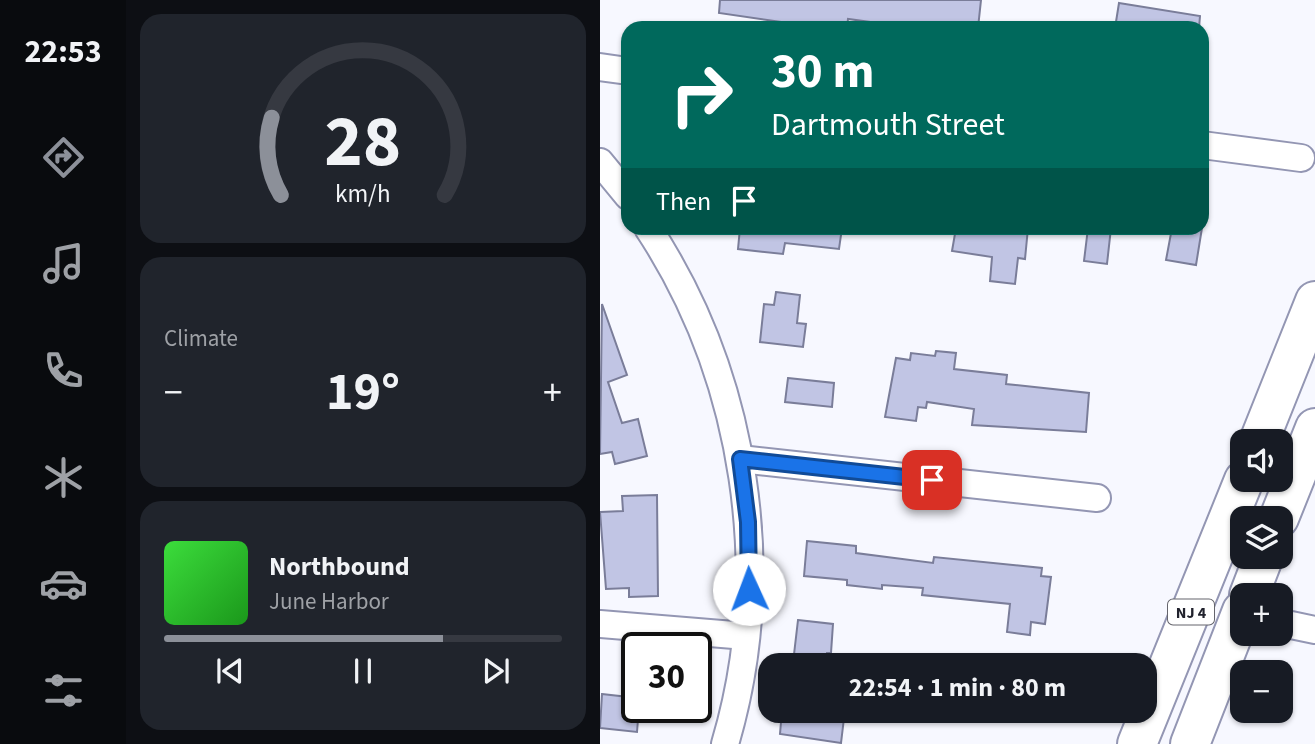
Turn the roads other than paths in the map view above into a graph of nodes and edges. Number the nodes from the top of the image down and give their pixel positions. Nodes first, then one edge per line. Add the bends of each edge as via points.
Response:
1 (600, 67) edge
2 (621, 70) edge
3 (1209, 146) edge
4 (1301, 158) dead end
5 (600, 162) edge
6 (621, 188) edge
7 (652, 235) edge
8 (1315, 301) edge
9 (1315, 428) edge
10 (1264, 429) edge
11 (740, 459) junction
12 (1239, 492) edge
13 (1097, 498) dead end
14 (1284, 506) edge
15 (600, 624) edge
16 (746, 636) junction
17 (1230, 642) edge
18 (725, 744) edge
19 (1137, 744) edge
20 (1190, 744) edge

1 - 2 street
3 - 4 street
5 - 6 street
7 - 11 street via 694,309 717,370
8 - 10 highway
9 - 14 highway
11 - 13 street
11 - 16 street via 748,522
12 - 19 highway, NJ 4
15 - 16 street
16 - 18 street
17 - 20 highway, NJ 4

